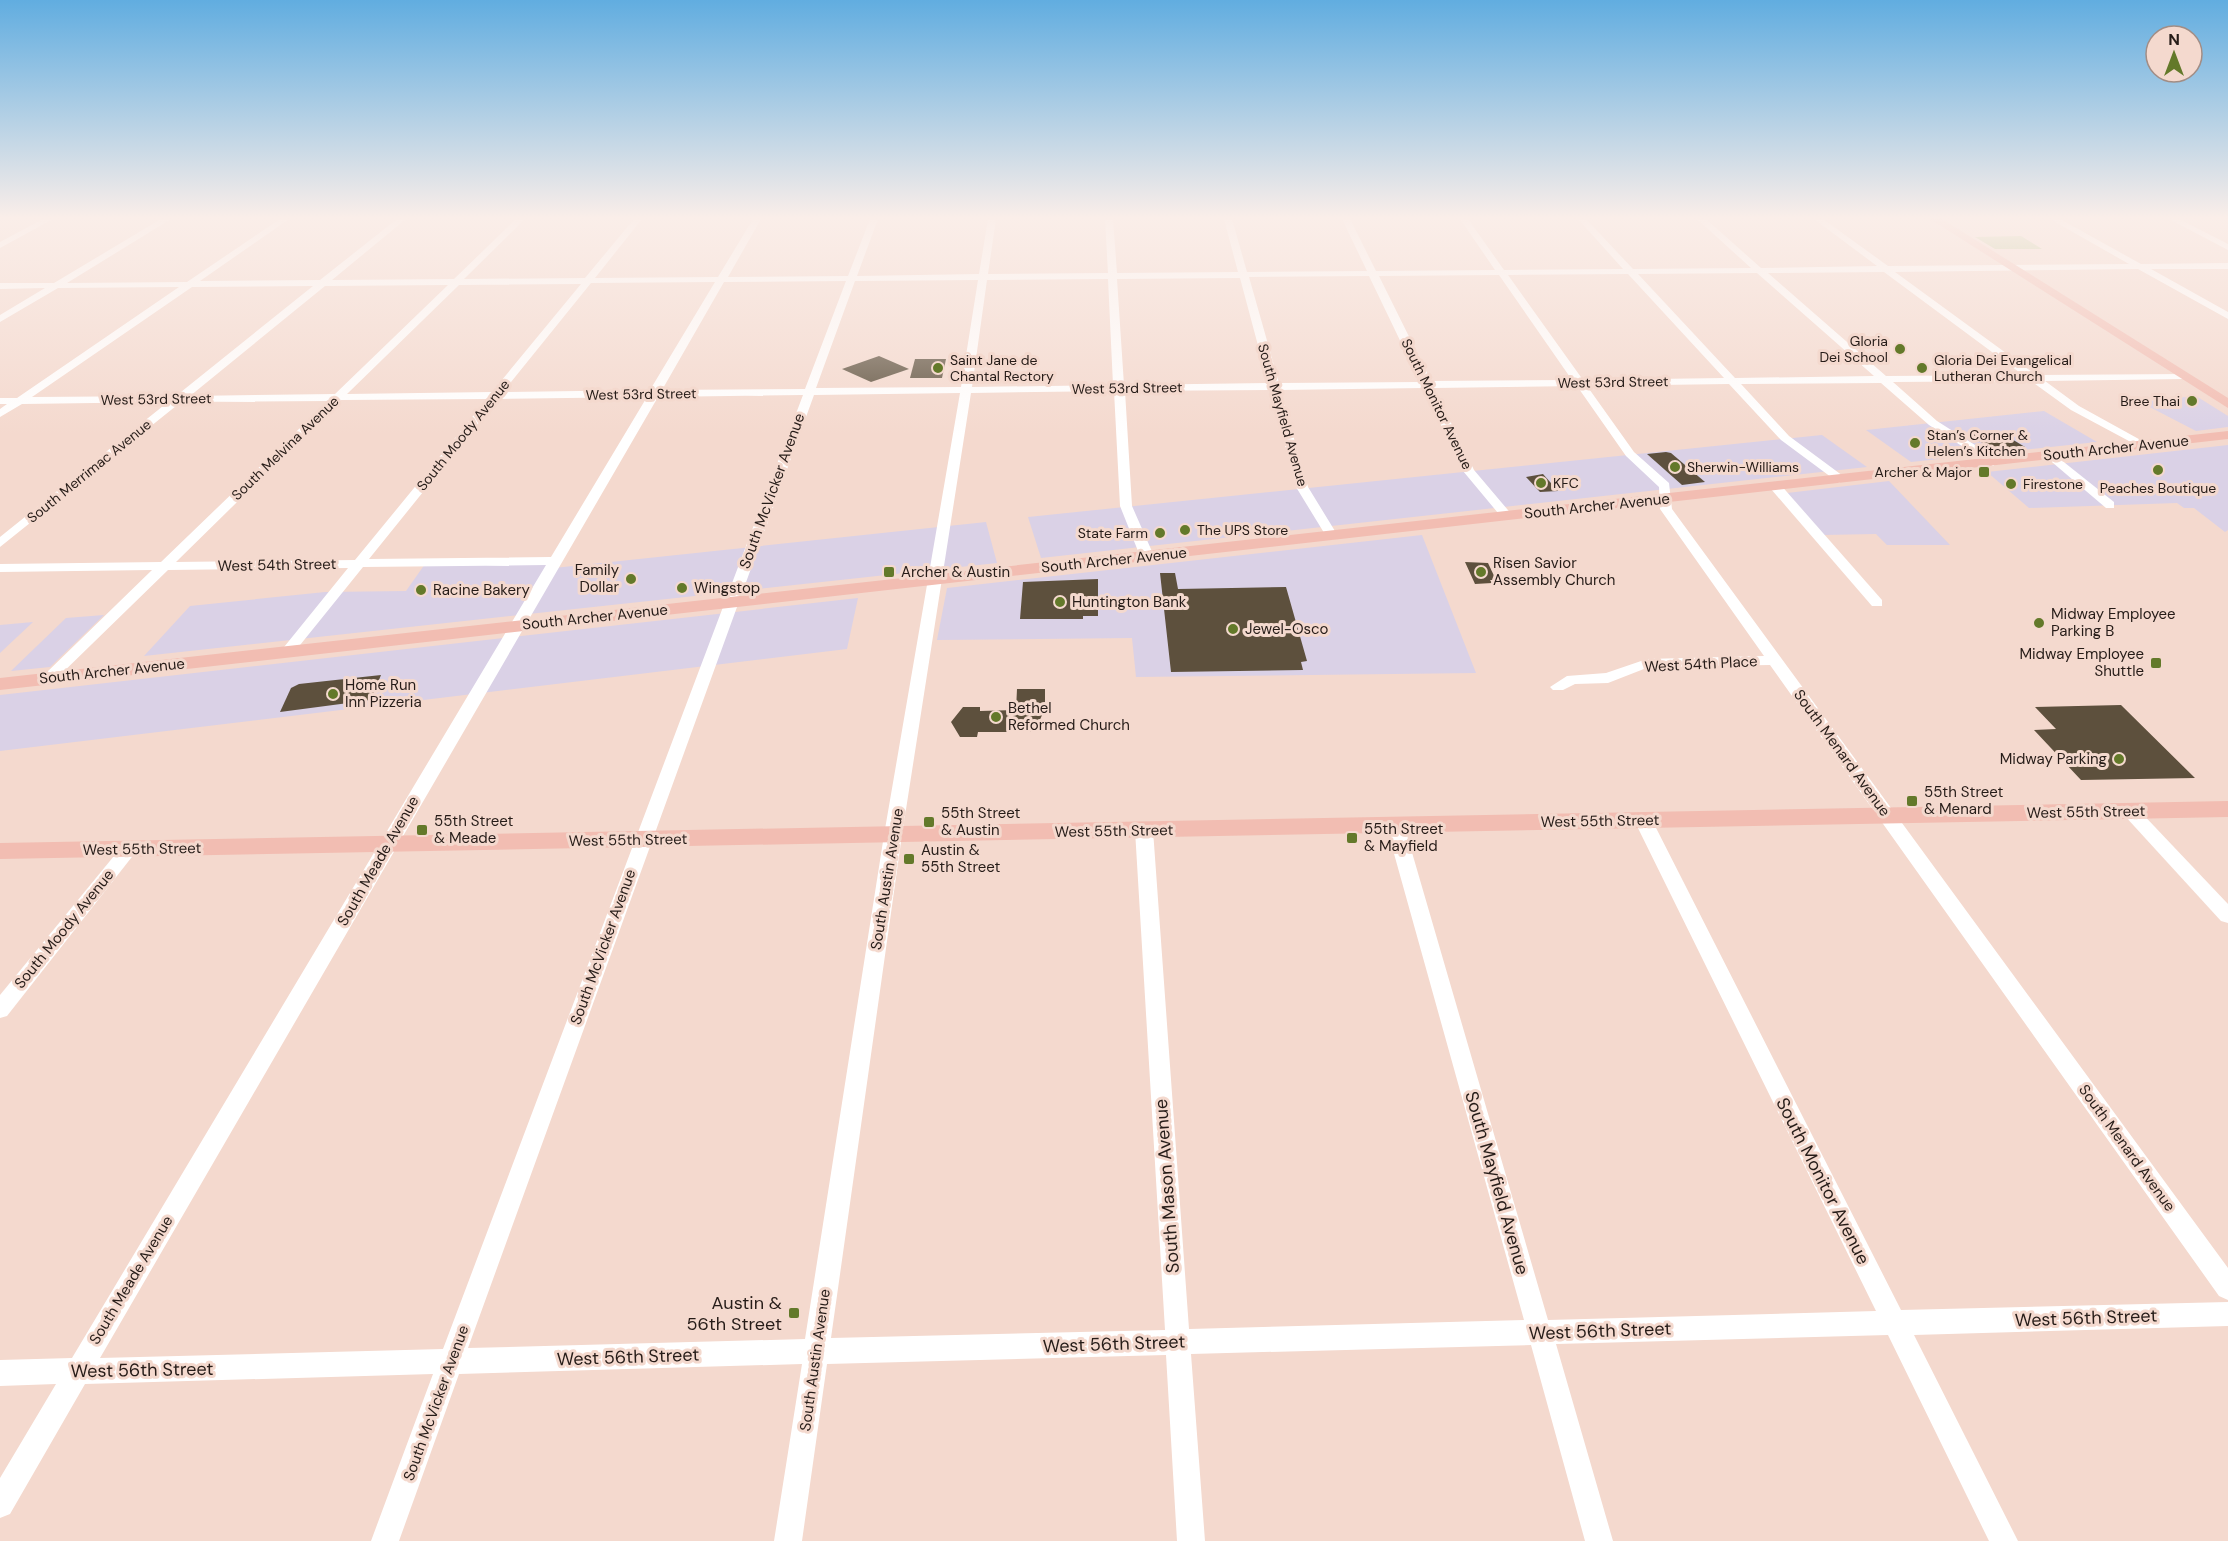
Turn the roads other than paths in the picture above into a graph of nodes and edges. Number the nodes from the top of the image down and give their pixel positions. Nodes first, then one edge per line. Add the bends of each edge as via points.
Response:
1 (47, 291) edge
2 (179, 291) edge
3 (312, 291) edge
4 (447, 291) edge
5 (581, 291) edge
6 (713, 291) edge
7 (847, 291) edge
8 (981, 291) edge
9 (1115, 291) edge
10 (1248, 291) edge
11 (1381, 291) edge
12 (1515, 291) edge
13 (1648, 291) edge
14 (1783, 291) edge
15 (1917, 291) edge
16 (2050, 291) edge
17 (2183, 291) edge
18 (2228, 316) edge
19 (0, 319) edge
20 (2183, 376) junction
21 (2033, 378) junction
22 (1883, 379) junction
23 (1732, 381) junction
24 (1579, 383) junction
25 (1427, 385) junction
26 (1274, 386) junction
27 (1119, 388) junction
28 (965, 390) junction
29 (809, 392) junction
30 (653, 393) junction
31 (495, 395) junction
32 (337, 397) junction
33 (179, 399) junction
34 (20, 400) junction
35 (0, 401) edge
36 (2228, 404) edge
37 (0, 414) edge
38 (2228, 435) edge
39 (2142, 445) junction
40 (2050, 455) junction
41 (1993, 462) junction
42 (1839, 479) junction
43 (1774, 486) junction
44 (1666, 499) junction
45 (2110, 505) dead end
46 (1507, 516) junction
47 (1332, 536) junction
48 (0, 543) edge
49 (1147, 556) junction
50 (554, 561) junction
51 (359, 563) junction
52 (164, 566) junction
53 (0, 568) edge
54 (937, 579) junction
55 (730, 602) junction
56 (1877, 603) dead end
57 (516, 626) junction
58 (287, 652) junction
59 (1776, 660) junction
60 (49, 678) junction
61 (0, 684) edge
62 (1558, 687) dead end
63 (2228, 809) edge
64 (2130, 811) junction
65 (1887, 816) junction
66 (1643, 820) junction
67 (1395, 825) junction
68 (1144, 830) junction
69 (893, 835) junction
70 (642, 839) junction
71 (388, 844) junction
72 (129, 849) junction
73 (0, 851) edge
74 (2228, 916) edge
75 (0, 1010) edge
76 (2228, 1288) edge
77 (2228, 1314) edge
78 (1895, 1323) junction
79 (1540, 1333) junction
80 (1177, 1342) junction
81 (816, 1352) junction
82 (451, 1361) junction
83 (77, 1371) junction
84 (0, 1373) edge
85 (0, 1504) edge
86 (385, 1541) edge
87 (788, 1541) edge
88 (1191, 1541) edge
89 (1599, 1541) edge
90 (2004, 1541) edge

1 - 19 street
2 - 34 street
3 - 33 street, South Merrimac Avenue
4 - 32 street, South Melvina Avenue
5 - 31 street, South Moody Avenue
6 - 30 street, South Meade Avenue
7 - 29 street, South McVicker Avenue
8 - 28 street, South Austin Avenue
9 - 27 street
10 - 26 street, South Mayfield Avenue
11 - 25 street, South Monitor Avenue
12 - 24 street, South Menard Avenue
13 - 23 street
14 - 22 street
15 - 21 street
16 - 20 main road
17 - 18 street
20 - 21 street, West 53rd Street
20 - 36 main road
21 - 22 street, West 53rd Street
21 - 39 street via 2075,408
22 - 23 street, West 53rd Street
22 - 41 street via 1933,423
23 - 24 street, West 53rd Street
23 - 42 street via 1785,438
24 - 25 street, West 53rd Street
24 - 44 street, South Menard Avenue via 1630,454 1665,486
25 - 26 street, West 53rd Street
25 - 46 street, South Monitor Avenue via 1469,471
26 - 27 street, West 53rd Street
26 - 47 street, South Mayfield Avenue via 1302,487
27 - 28 street, West 53rd Street
27 - 49 street via 1126,506
28 - 29 street, West 53rd Street
28 - 54 street, South Austin Avenue
29 - 30 street, West 53rd Street
29 - 55 street, South McVicker Avenue
30 - 31 street, West 53rd Street
30 - 50 street, South Meade Avenue
31 - 32 street, West 53rd Street
31 - 51 street, South Moody Avenue
32 - 33 street, West 53rd Street
32 - 52 street, South Melvina Avenue
33 - 34 street, West 53rd Street
33 - 48 street, South Merrimac Avenue
34 - 35 street, West 53rd Street
34 - 37 street
38 - 39 main road, South Archer Avenue
39 - 40 main road, South Archer Avenue
40 - 41 main road, South Archer Avenue
40 - 45 street
41 - 42 main road, South Archer Avenue
42 - 43 main road, South Archer Avenue
43 - 44 main road, South Archer Avenue
43 - 56 street
44 - 46 main road, South Archer Avenue
44 - 59 street, South Menard Avenue via 1666,509
46 - 47 main road, South Archer Avenue
47 - 49 main road, South Archer Avenue
49 - 54 main road, South Archer Avenue
50 - 51 street, West 54th Street
50 - 57 street, South Meade Avenue
51 - 52 street, West 54th Street
51 - 58 street, South Moody Avenue
52 - 53 street, West 54th Street
52 - 60 street, South Melvina Avenue
54 - 55 main road, South Archer Avenue
54 - 69 street, South Austin Avenue
55 - 57 main road, South Archer Avenue
55 - 70 street, South McVicker Avenue
57 - 58 main road, South Archer Avenue
57 - 71 street, South Meade Avenue
58 - 60 main road, South Archer Avenue
59 - 62 street, West 54th Place via 1647,663 1608,678 1572,680
59 - 65 street, South Menard Avenue
60 - 61 main road, South Archer Avenue
63 - 64 main road, West 55th Street
64 - 65 main road, West 55th Street
64 - 74 street
65 - 66 main road, West 55th Street
65 - 76 street, South Menard Avenue
66 - 67 main road, West 55th Street
66 - 78 street, South Monitor Avenue
67 - 68 main road, West 55th Street
67 - 79 street, South Mayfield Avenue
68 - 69 main road, West 55th Street
68 - 80 street, South Mason Avenue
69 - 70 main road, West 55th Street
69 - 81 street, South Austin Avenue
70 - 71 main road, West 55th Street
70 - 82 street, South McVicker Avenue
71 - 72 main road, West 55th Street
71 - 83 street, South Meade Avenue
72 - 73 main road, West 55th Street
72 - 75 street, South Moody Avenue
77 - 78 street, West 56th Street
78 - 79 street, West 56th Street
78 - 90 street, South Monitor Avenue
79 - 80 street, West 56th Street
79 - 89 street, South Mayfield Avenue
80 - 81 street, West 56th Street
80 - 88 street, South Mason Avenue
81 - 82 street, West 56th Street
81 - 87 street, South Austin Avenue
82 - 83 street, West 56th Street
82 - 86 street, South McVicker Avenue
83 - 84 street, West 56th Street
83 - 85 street, South Meade Avenue

